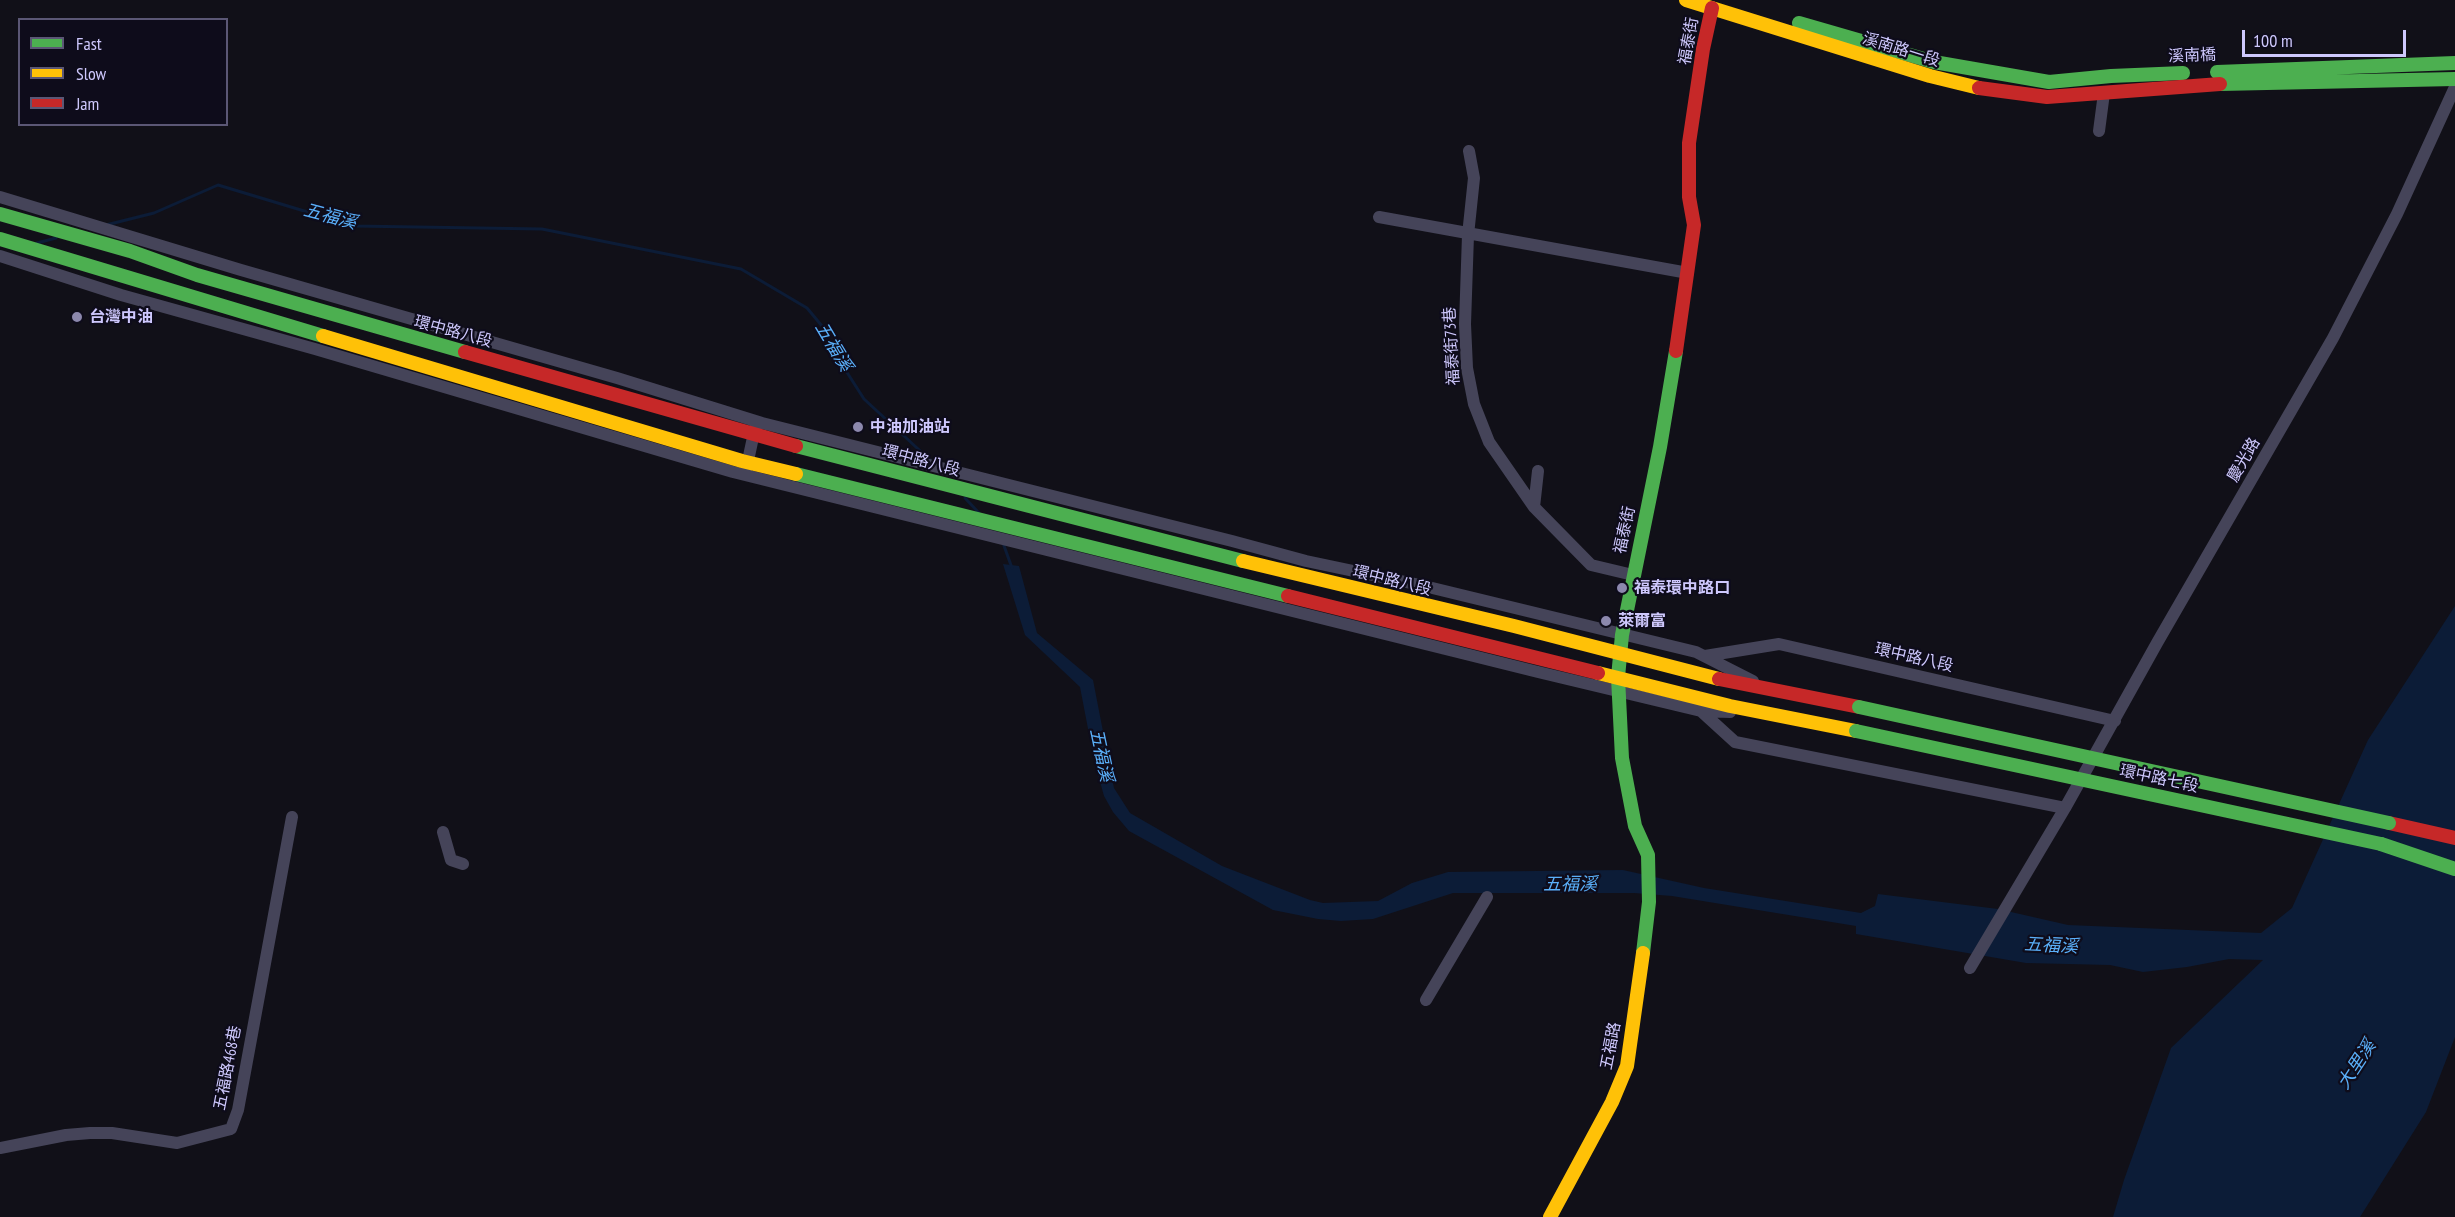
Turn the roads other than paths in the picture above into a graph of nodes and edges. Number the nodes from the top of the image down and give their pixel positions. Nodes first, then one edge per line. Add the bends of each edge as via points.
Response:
1 (1686, 0) edge
2 (1720, 3) edge
3 (2455, 63) edge
4 (2111, 76) joint
5 (2455, 80) edge
6 (2455, 87) edge
7 (2109, 92) junction
8 (2099, 131) dead end
9 (1469, 151) dead end
10 (0, 197) edge
11 (0, 214) edge
12 (1379, 218) dead end
13 (1468, 235) junction
14 (0, 238) edge
15 (0, 256) edge
16 (1688, 273) junction
17 (755, 428) junction
18 (746, 469) junction
19 (1538, 471) dead end
20 (1534, 507) junction
21 (1025, 539) junction
22 (1633, 575) junction
23 (1622, 635) junction
24 (1620, 654) junction
25 (1705, 656) junction
26 (1617, 683) junction
27 (1773, 691) junction
28 (1859, 707) joint
29 (1701, 711) junction
30 (1768, 714) junction
31 (2115, 721) junction
32 (2065, 808) junction
33 (292, 817) dead end
34 (2389, 823) junction
35 (2455, 829) edge
36 (443, 832) dead end
37 (2455, 838) edge
38 (2381, 844) junction
39 (2455, 860) edge
40 (463, 864) dead end
41 (1649, 864) joint
42 (2455, 869) edge
43 (1487, 897) dead end
44 (1970, 968) dead end
45 (1426, 1000) dead end
46 (0, 1148) edge
47 (1550, 1217) edge

1 - 2 street, 溪南路一段
2 - 4 street, 溪南路一段 via 1903,54 1976,70 2049,82
2 - 7 street, 溪南路一段 via 1971,87 2047,97
2 - 16 street, 福泰街 via 1703,49 1689,143 1689,197 1694,225
3 - 4 street, 溪南橋
5 - 7 street, 溪南橋 via 2187,85
6 - 31 street, 慶光路 via 2397,214 2333,338
7 - 8 street
9 - 13 street, 福泰街73巷 via 1474,178
10 - 17 street, 環中路八段 via 617,378
11 - 17 street, 環中路八段 via 197,275
12 - 13 street
13 - 16 street
13 - 20 street, 福泰街73巷 via 1465,324 1474,404 1489,442
14 - 18 street
15 - 18 street via 121,295
16 - 22 street, 福泰街 via 1660,447
17 - 18 street
17 - 23 street, 環中路八段 via 897,458 1306,561
17 - 24 street, 環中路八段 via 954,487 1159,541
18 - 21 street via 954,528
18 - 21 street via 950,513
19 - 20 street
20 - 22 street, 福泰街73巷 via 1591,565
21 - 26 street via 1538,659
22 - 23 street, 福泰街
23 - 24 street, 福泰街
23 - 25 street, 環中路八段
24 - 26 street, 福泰街
24 - 27 street, 環中路八段
25 - 27 street, 環中路八段
25 - 31 street, 環中路八段 via 1779,644
26 - 29 street
26 - 30 street
26 - 41 street, 福泰街 via 1622,758 1635,826
27 - 28 street, 環中路八段
28 - 34 street, 環中路七段, bridge
29 - 30 street
29 - 32 street via 1735,742
30 - 38 street, 環中路七段, bridge
31 - 32 street, 慶光路
32 - 44 street, 慶光路
33 - 46 street, 五福路468巷 via 238,1110 231,1129 177,1143 90,1133
34 - 35 street
34 - 37 street, 環中路七段
36 - 40 street via 451,860
38 - 39 street, 環中路七段
38 - 42 street
41 - 47 street, 五福路 via 1649,902 1627,1066
43 - 45 street

